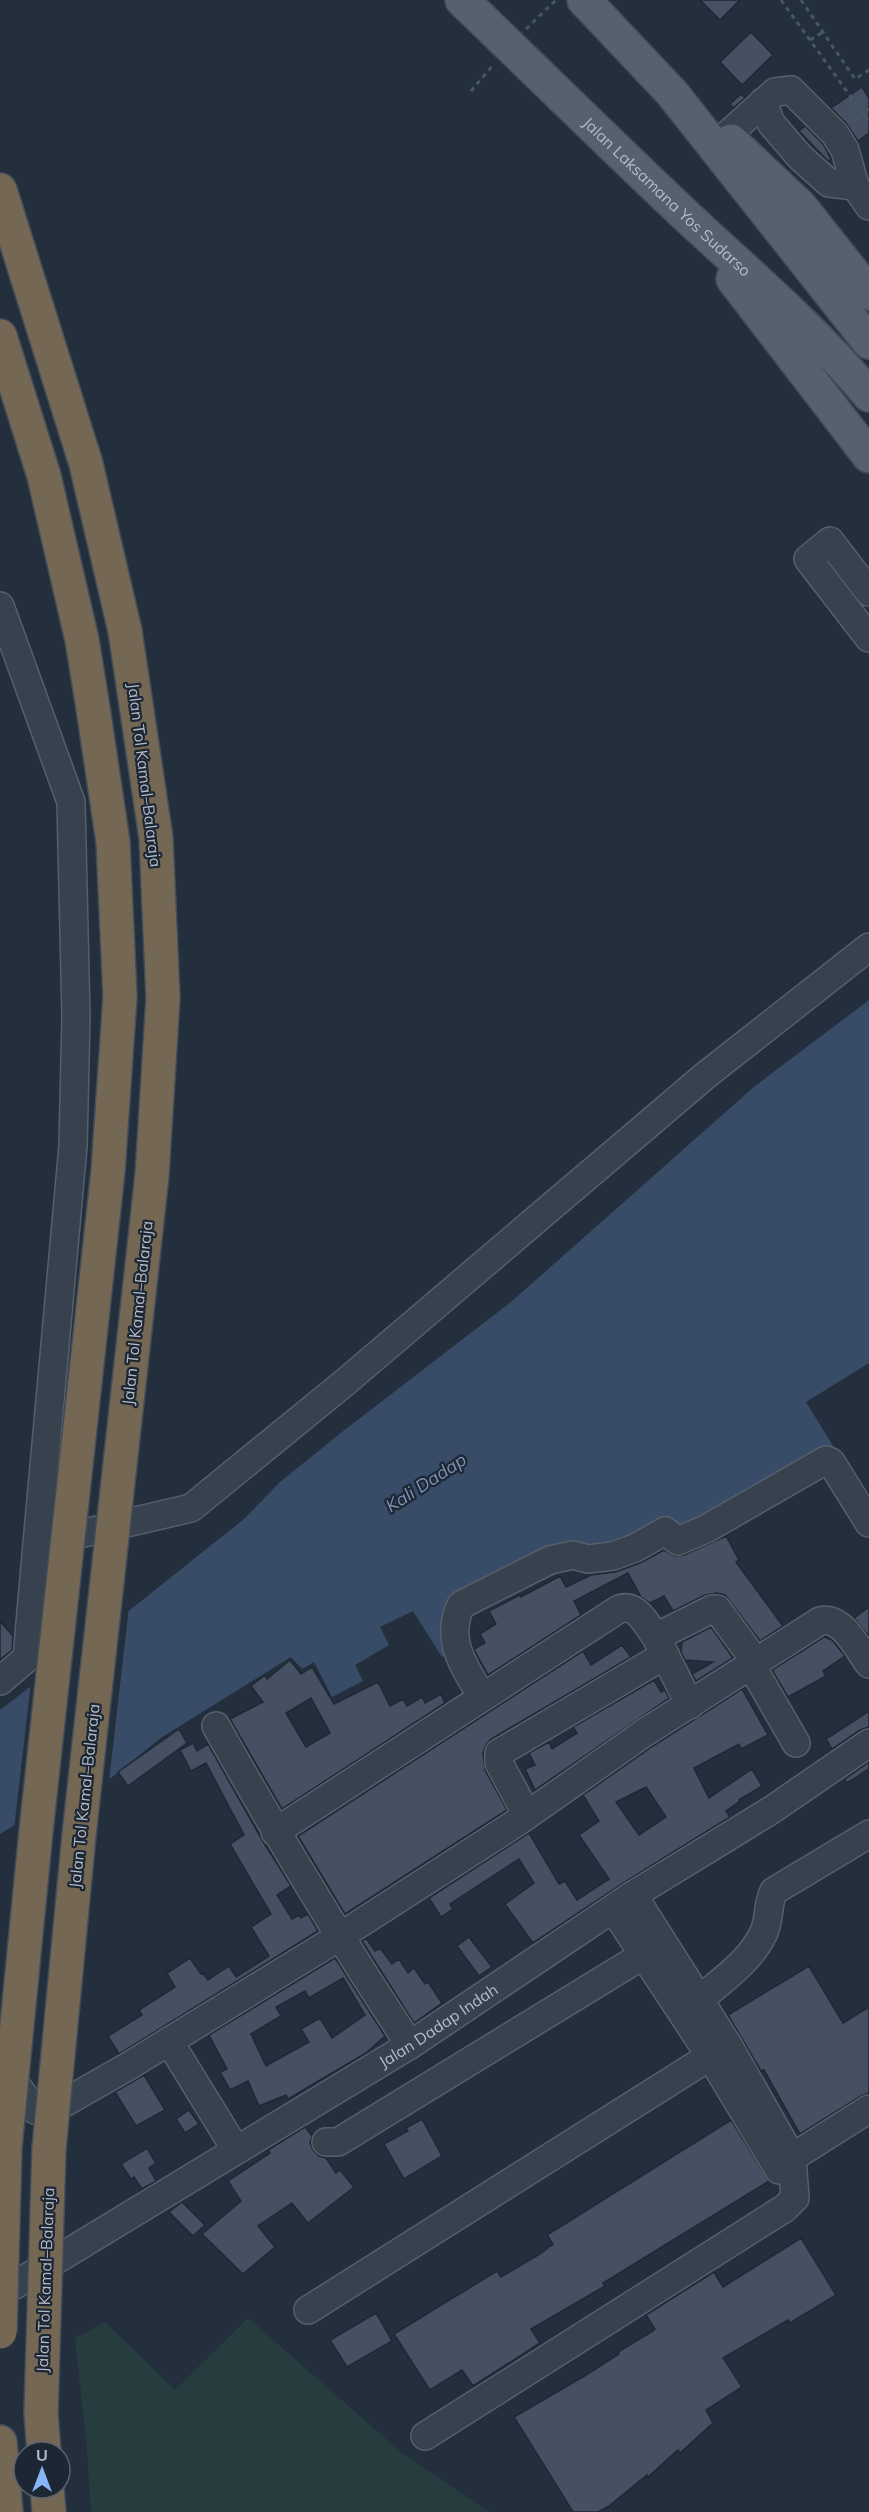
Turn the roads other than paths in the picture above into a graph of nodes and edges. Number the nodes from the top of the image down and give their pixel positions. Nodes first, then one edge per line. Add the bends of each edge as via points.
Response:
1 (462, 0) edge
2 (584, 0) edge
3 (672, 93) junction
4 (763, 102) junction
5 (726, 136) junction
6 (0, 190) edge
7 (851, 192) edge
8 (800, 206) junction
9 (682, 212) junction
10 (806, 262) junction
11 (869, 293) edge
12 (0, 336) edge
13 (869, 342) edge
14 (869, 395) edge
15 (869, 456) edge
16 (869, 592) edge
17 (0, 606) edge
18 (869, 638) edge
19 (869, 947) edge
20 (869, 1523) edge
21 (37, 1544) junction
22 (660, 1646) junction
23 (754, 1664) junction
24 (869, 1664) edge
25 (0, 1681) edge
26 (482, 1697) junction
27 (690, 1705) junction
28 (216, 1726) dead end
29 (796, 1743) dead end
30 (869, 1743) edge
31 (527, 1815) junction
32 (275, 1832) junction
33 (869, 1834) edge
34 (623, 1903) junction
35 (339, 1937) junction
36 (653, 1950) junction
37 (699, 2000) junction
38 (169, 2041) junction
39 (410, 2045) junction
40 (719, 2051) junction
41 (3, 2075) edge
42 (869, 2109) edge
43 (326, 2142) dead end
44 (236, 2150) junction
45 (786, 2169) junction
46 (0, 2294) edge
47 (308, 2310) dead end
48 (0, 2332) edge
49 (425, 2436) dead end
50 (43, 2440) edge
51 (0, 2442) edge
52 (6, 2512) edge

1 - 9 main road, Jalan Laksamana Yos Sudarso
2 - 3 main road
3 - 5 main road
3 - 10 main road
4 - 5 street
4 - 7 street via 771,123 800,157
4 - 7 street via 775,92 791,90 836,134 845,150
5 - 8 main road
6 - 50 highway, Jalan Tol Kamal–Balaraja, bridge via 86,464 125,632 156,838 163,998 152,1175 48,2149
7 - 8 street
8 - 10 main road
8 - 11 main road
9 - 14 main road, Jalan Laksamana Yos Sudarso via 784,304
9 - 15 main road
10 - 13 main road
12 - 48 highway, bridge via 44,476 82,640 113,842 120,997 108,1171 5,2147
16 - 18 street via 830,542 808,559
17 - 21 street via 71,801 76,1017 73,1146
19 - 21 street via 706,1075 191,1508
20 - 26 street via 831,1462 826,1460 678,1542 665,1531 613,1556 588,1559 573,1555 550,1560 461,1605 455,1646
21 - 25 street via 27,1658
22 - 23 street via 717,1609
22 - 26 street via 634,1609 626,1606
22 - 27 street
22 - 31 street via 500,1753 499,1763
23 - 24 street via 829,1619 839,1624
23 - 27 street
23 - 29 street
26 - 32 street
27 - 31 street
28 - 32 street
30 - 34 street, Jalan Dadap Indah
31 - 35 street
32 - 35 street
33 - 37 street via 774,1891 760,1939 740,1965
34 - 36 street
34 - 39 street, Jalan Dadap Indah
35 - 38 street
35 - 39 street
36 - 37 street
36 - 40 street
36 - 43 street via 338,2142
37 - 40 street
38 - 41 street via 45,2114 35,2110
38 - 44 street
39 - 44 street, Jalan Dadap Indah
40 - 45 street
40 - 47 street
42 - 45 street
44 - 46 street, Jalan Dadap Indah
45 - 49 street via 795,2198 785,2208
51 - 52 highway

